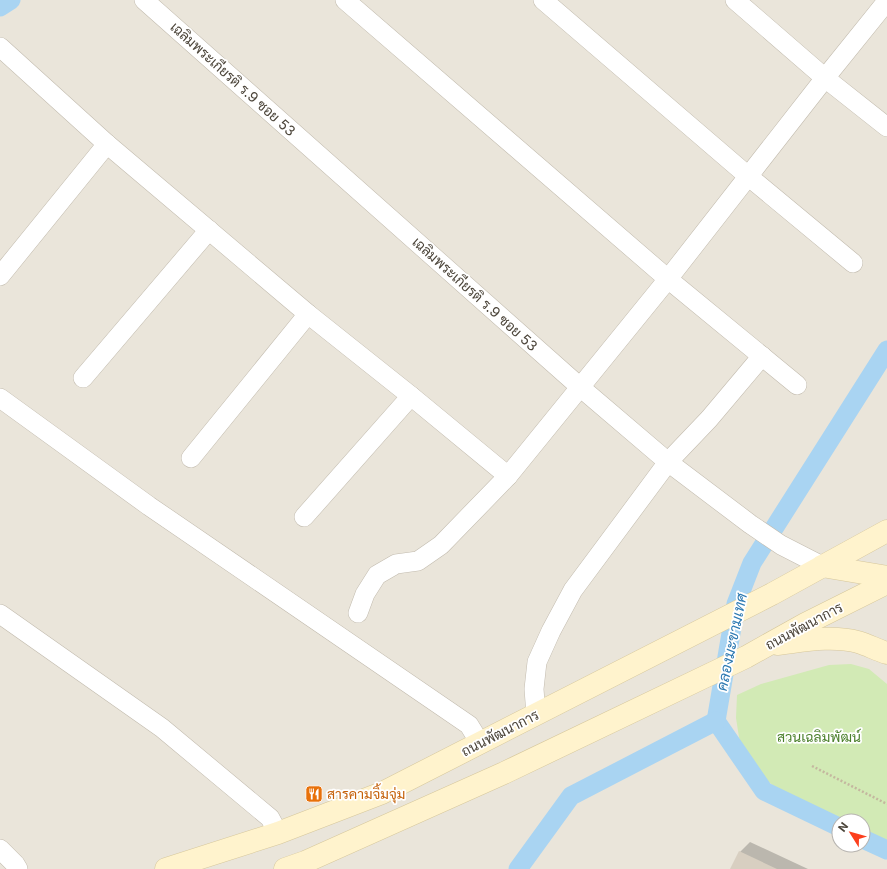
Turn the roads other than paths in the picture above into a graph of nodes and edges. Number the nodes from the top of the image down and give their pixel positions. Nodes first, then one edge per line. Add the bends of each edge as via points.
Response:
1 (144, 0) edge
2 (345, 0) edge
3 (543, 0) edge
4 (735, 0) edge
5 (887, 1) edge
6 (0, 47) edge
7 (825, 78) junction
8 (887, 127) edge
9 (107, 144) junction
10 (748, 176) junction
11 (209, 230) junction
12 (853, 263) dead end
13 (0, 276) edge
14 (668, 279) junction
15 (308, 314) junction
16 (762, 356) junction
17 (83, 378) dead end
18 (796, 385) dead end
19 (580, 387) junction
20 (411, 396) junction
21 (0, 398) edge
22 (191, 458) dead end
23 (668, 462) junction
24 (508, 476) junction
25 (304, 518) dead end
26 (887, 531) edge
27 (887, 561) edge
28 (822, 566) junction
29 (887, 577) edge
30 (887, 583) edge
31 (358, 613) dead end
32 (0, 614) edge
33 (768, 645) junction
34 (887, 653) edge
35 (536, 715) junction
36 (480, 743) junction
37 (278, 833) junction
38 (0, 849) edge
39 (18, 869) edge
40 (166, 869) edge
41 (285, 869) edge

1 - 19 street, เฉลิมพระเกียรติ ร.9 ซอย 53
2 - 14 street
3 - 10 street
4 - 7 street
5 - 7 street
6 - 9 street
7 - 8 street
7 - 10 street
9 - 11 street
9 - 13 street
10 - 12 street
10 - 14 street
11 - 15 street
11 - 17 street
14 - 16 street
14 - 19 street
15 - 20 street
15 - 22 street
16 - 18 street
16 - 23 street via 709,419
19 - 23 street, เฉลิมพระเกียรติ ร.9 ซอย 53
19 - 24 street
20 - 24 street
20 - 25 street
21 - 36 street via 149,506 469,725
23 - 28 street, เฉลิมพระเกียรติ ร.9 ซอย 53 via 781,545
23 - 35 street via 574,590 551,631 537,662 534,689
24 - 31 street via 441,545 418,560 396,564 377,575 365,594
26 - 28 main road, ถนนพัฒนาการ
27 - 28 main road
28 - 29 main road
28 - 35 main road, ถนนพัฒนาการ
30 - 33 main road, ถนนพัฒนาการ
32 - 37 street via 162,728 270,818
33 - 34 main road via 836,639 857,642
33 - 41 main road, ถนนพัฒนาการ via 504,773
35 - 36 main road, ถนนพัฒนาการ
36 - 37 main road, ถนนพัฒนาการ via 382,792
37 - 40 main road, ถนนพัฒนาการ
38 - 39 street

